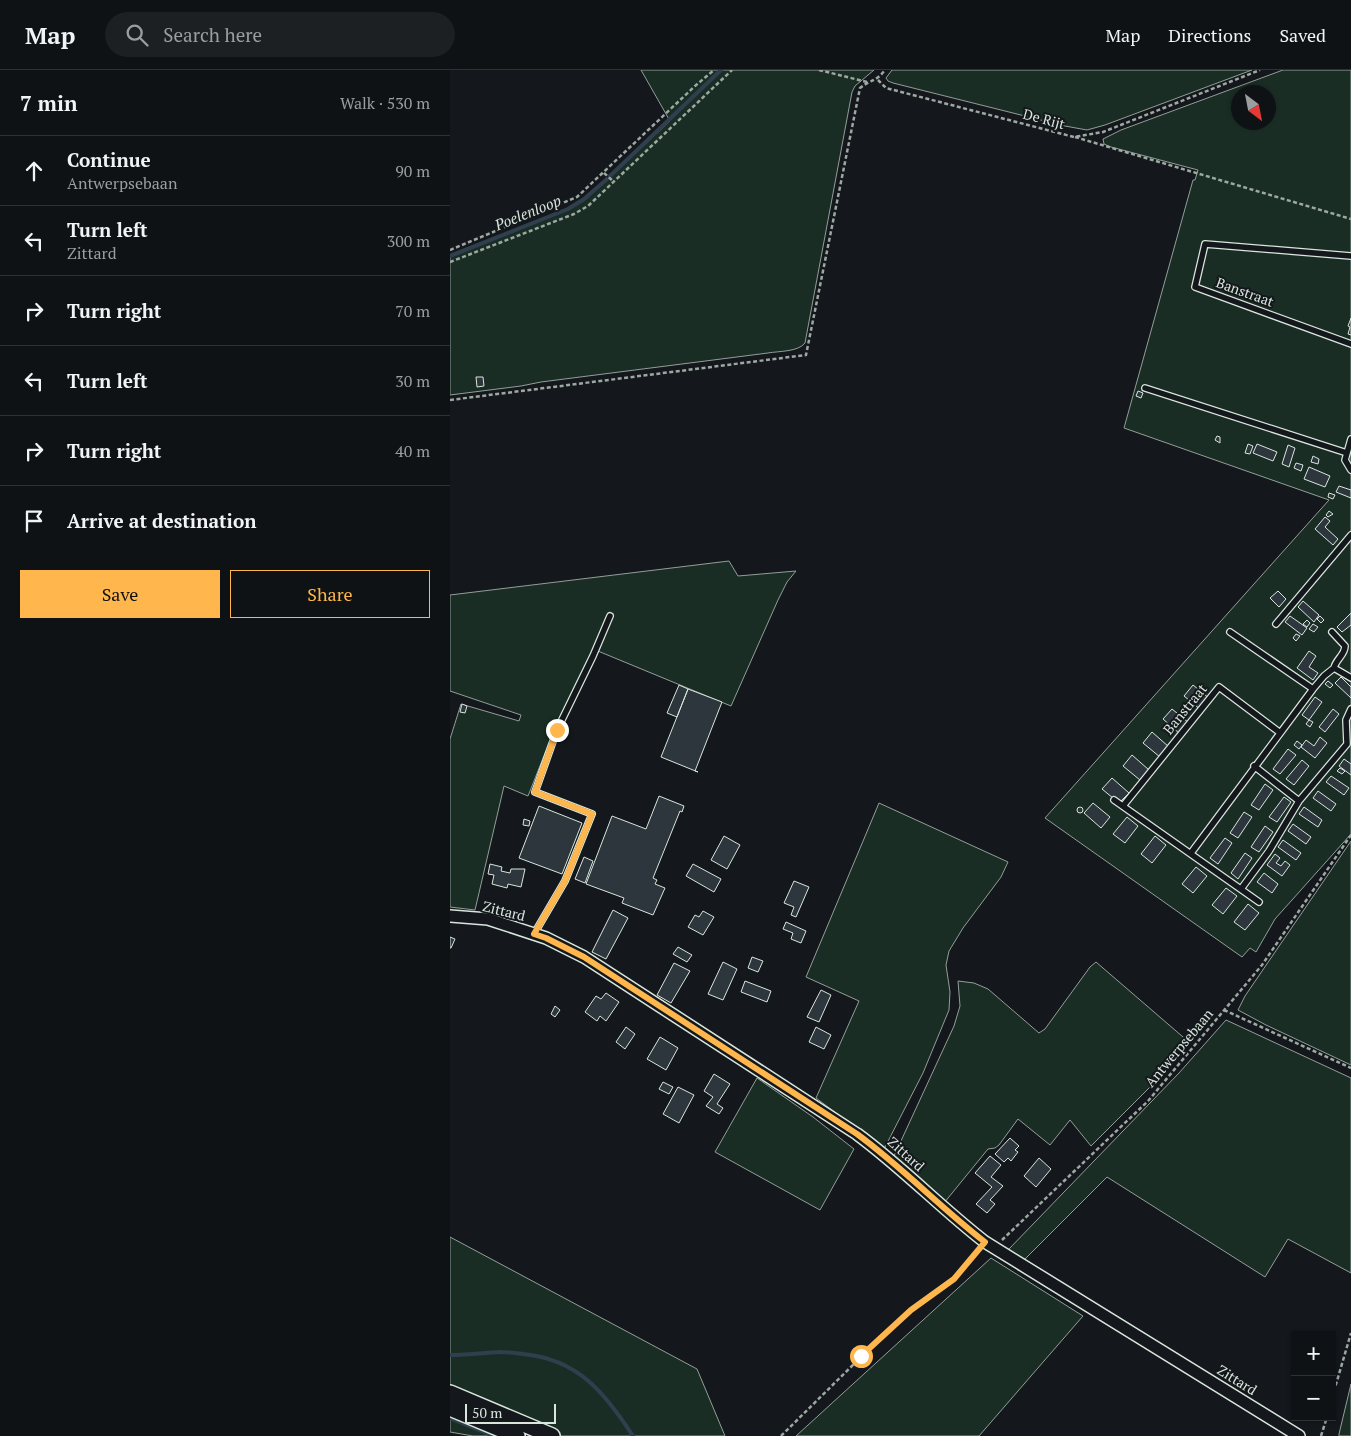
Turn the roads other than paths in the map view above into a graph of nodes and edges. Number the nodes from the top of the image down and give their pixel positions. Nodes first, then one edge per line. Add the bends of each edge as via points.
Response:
1 (1351, 256) edge
2 (1351, 344) edge
3 (1145, 388) dead end
4 (1351, 439) edge
5 (1347, 453) junction
6 (1351, 470) edge
7 (1351, 535) edge
8 (610, 616) dead end
9 (1276, 624) dead end
10 (1230, 632) dead end
11 (1332, 632) dead end
12 (1334, 668) junction
13 (1351, 678) edge
14 (1313, 689) junction
15 (1351, 709) edge
16 (1279, 732) junction
17 (1254, 766) junction
18 (1114, 800) dead end
19 (1299, 801) junction
20 (1123, 806) junction
21 (1191, 853) junction
22 (1241, 889) junction
23 (1259, 902) dead end
24 (450, 916) edge
25 (534, 934) junction
26 (450, 1392) edge
27 (450, 1408) edge
28 (517, 1436) edge
29 (552, 1436) edge
30 (1299, 1436) edge

1 - 2 lane, Banstraat via 1205,244 1195,287
3 - 5 lane
4 - 5 lane
5 - 6 lane via 1345,460
7 - 9 lane
8 - 25 lane via 557,730 535,792 592,814 565,881
10 - 14 lane
11 - 12 lane via 1345,646
12 - 13 lane
12 - 14 lane
14 - 16 lane
15 - 19 lane via 1346,720 1347,744
16 - 17 lane
16 - 20 lane, Banstraat via 1219,687
17 - 19 lane
17 - 21 lane
18 - 20 lane
19 - 22 lane
20 - 21 lane
21 - 22 lane
22 - 23 lane
24 - 25 street, Zittard via 488,919
25 - 30 street, Zittard via 584,957 857,1134 951,1216 990,1245
26 - 29 main road
27 - 28 main road

